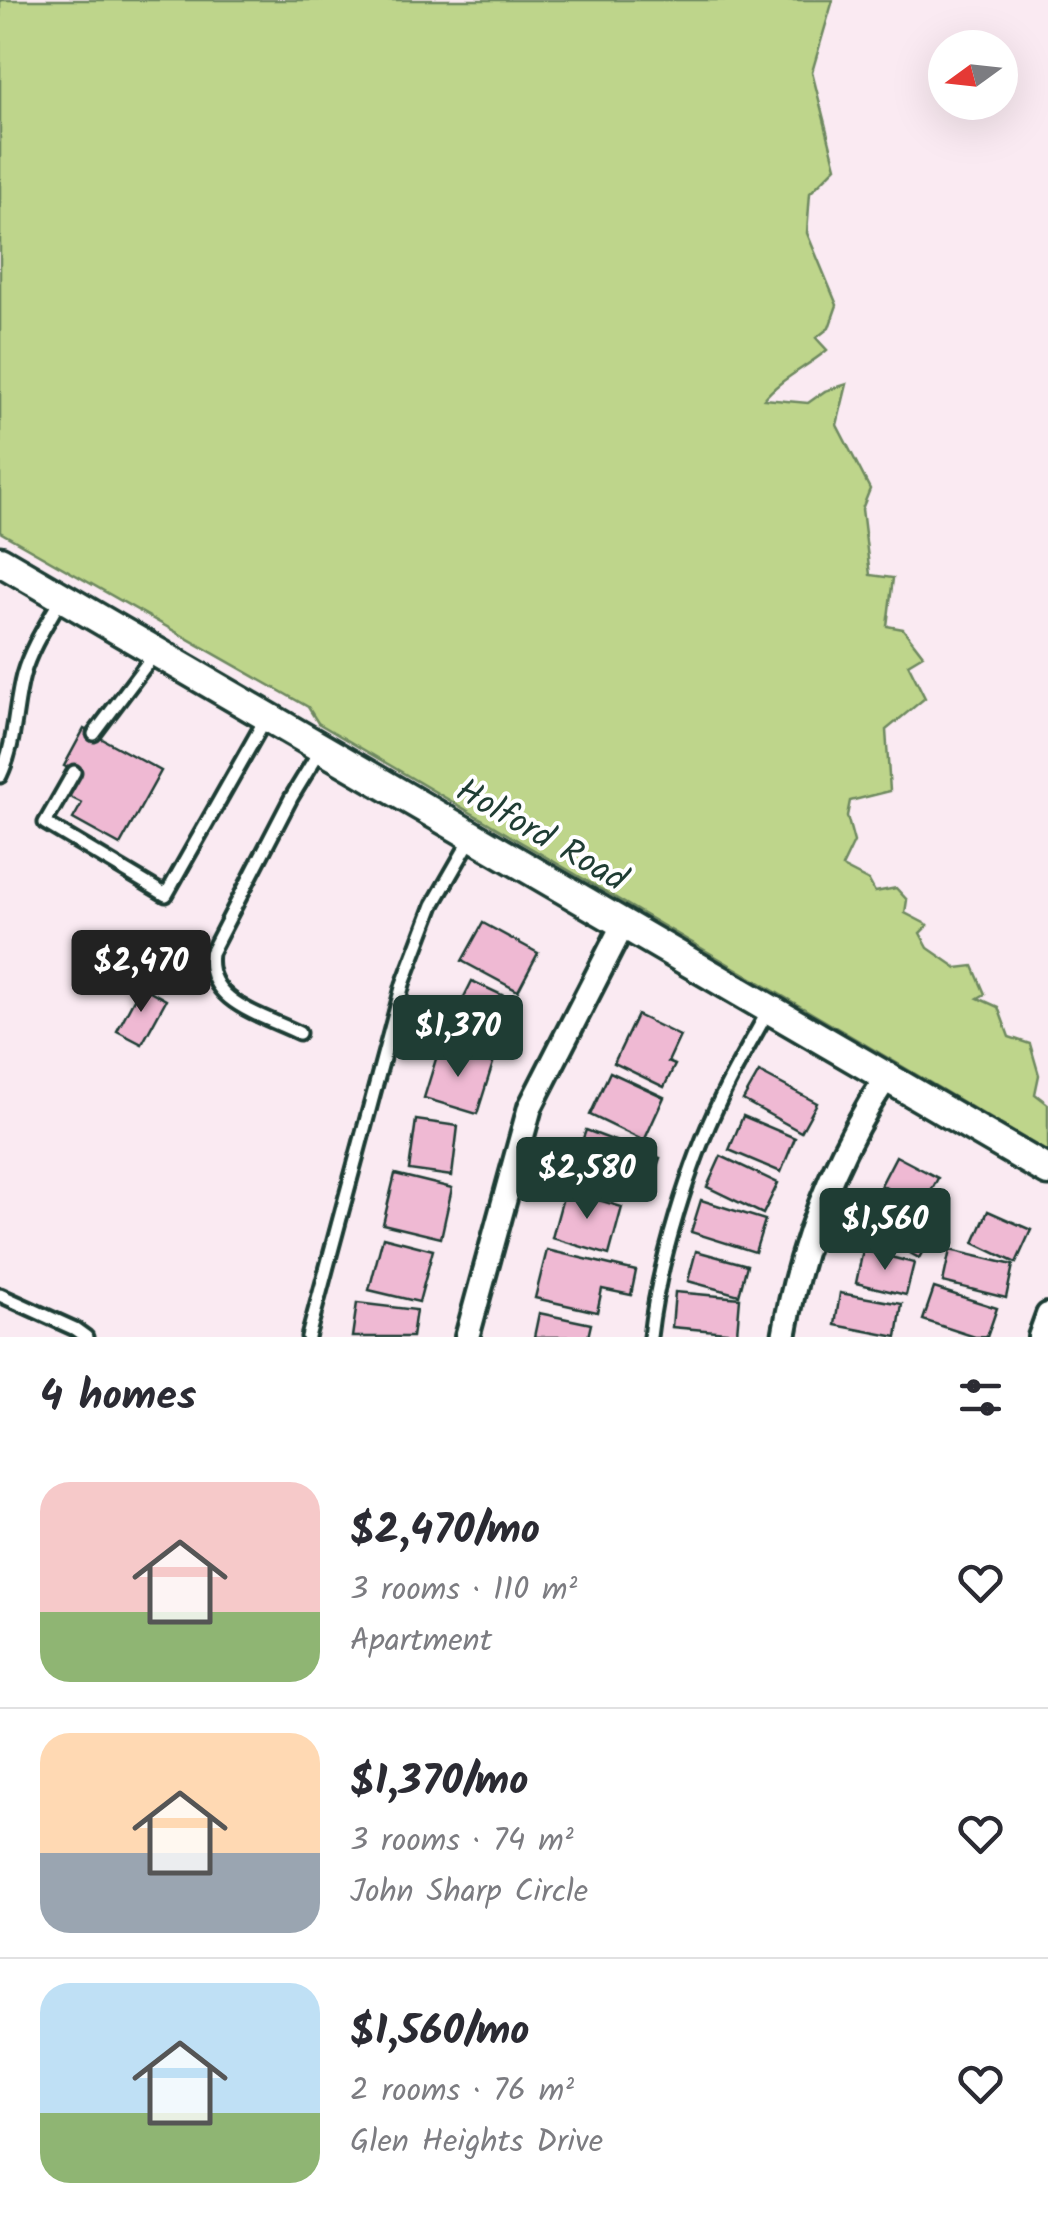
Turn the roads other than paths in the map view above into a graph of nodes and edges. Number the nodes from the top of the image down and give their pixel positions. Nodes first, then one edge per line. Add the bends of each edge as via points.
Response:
1 (0, 560) edge
2 (62, 597) junction
3 (157, 651) junction
4 (268, 715) junction
5 (94, 734) dead end
6 (322, 747) junction
7 (74, 772) dead end
8 (0, 776) edge
9 (472, 837) junction
10 (623, 925) junction
11 (769, 1008) junction
12 (299, 1033) dead end
13 (886, 1078) junction
14 (1048, 1171) edge
15 (0, 1295) edge
16 (1048, 1315) edge
17 (86, 1337) edge
18 (308, 1337) edge
19 (468, 1337) edge
20 (650, 1337) edge
21 (784, 1337) edge
22 (1040, 1337) edge

1 - 2 street, Holford Road
2 - 3 street, Holford Road
2 - 8 lane via 23,676
3 - 4 street, Holford Road
3 - 5 lane
4 - 6 street, Holford Road
4 - 7 lane via 166,895 45,823
6 - 9 street, Holford Road
6 - 12 lane via 210,962 222,995
9 - 10 street, Holford Road
9 - 18 lane via 433,905 403,984
10 - 11 street, Holford Road
10 - 19 street via 530,1107
11 - 13 street, Holford Road
11 - 20 lane via 720,1100 690,1178
13 - 14 street, Holford Road
13 - 21 street via 838,1162 808,1234
15 - 17 lane
16 - 22 street

